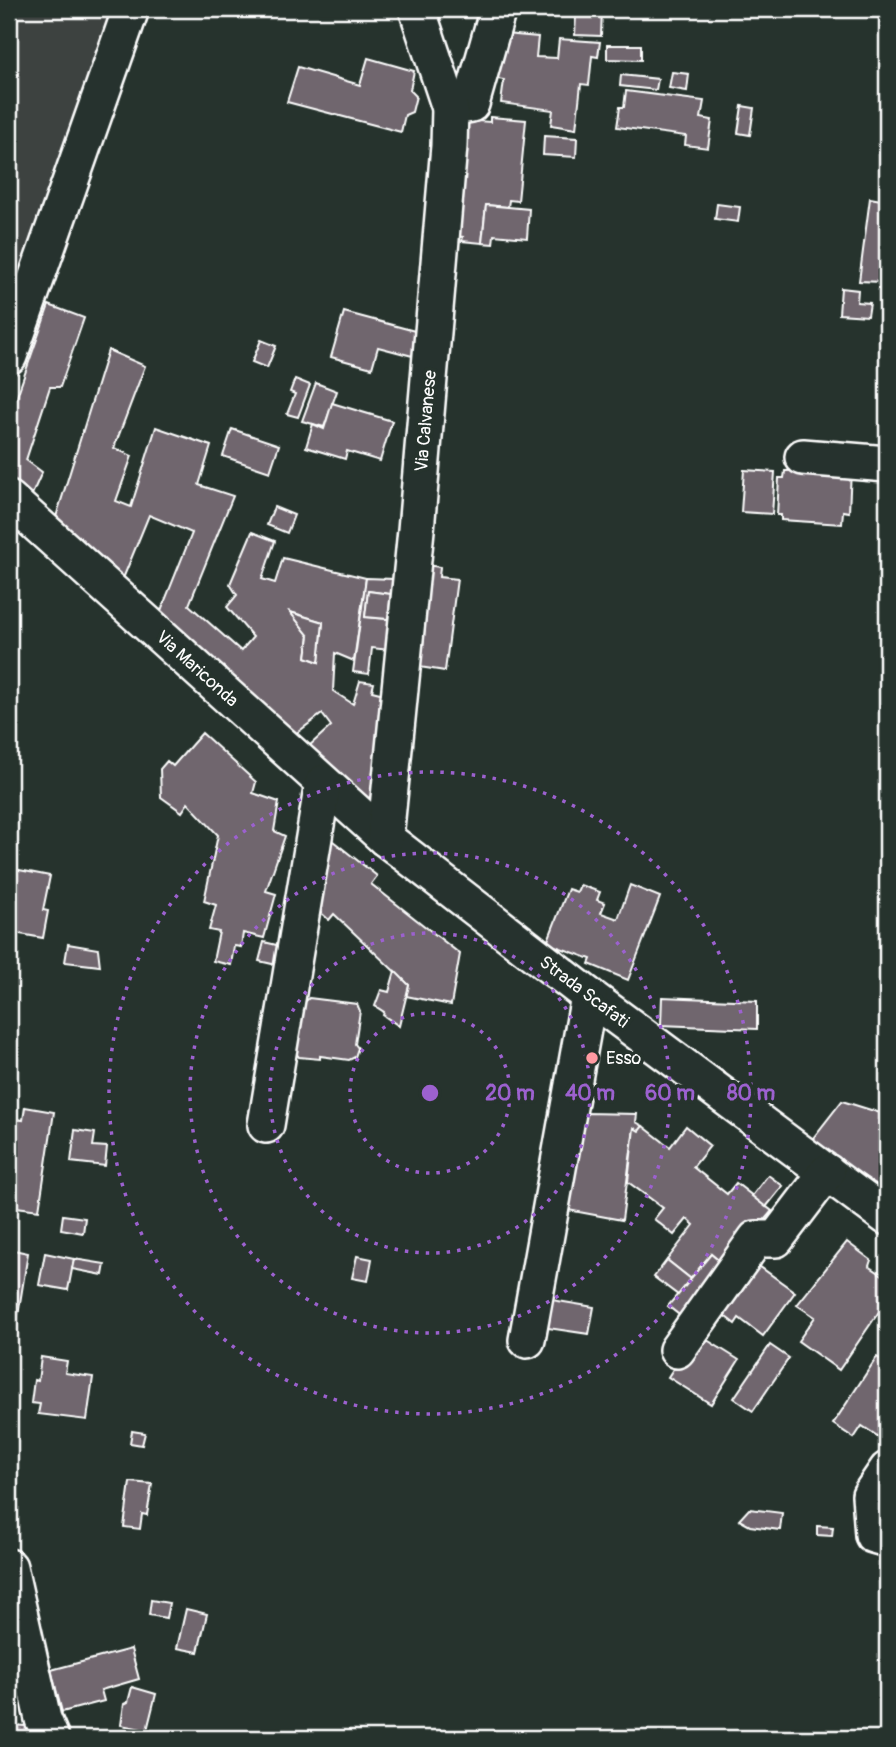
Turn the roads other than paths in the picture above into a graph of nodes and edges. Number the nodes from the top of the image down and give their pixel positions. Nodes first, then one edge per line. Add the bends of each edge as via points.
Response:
1 (131, 9) edge
2 (417, 9) edge
3 (498, 9) edge
4 (450, 108) junction
5 (9, 356) edge
6 (803, 457) dead end
7 (887, 464) edge
8 (9, 499) edge
9 (323, 783) junction
10 (385, 838) junction
11 (589, 996) junction
12 (266, 1125) dead end
13 (827, 1172) junction
14 (887, 1217) edge
15 (527, 1340) dead end
16 (677, 1350) dead end
17 (887, 1470) edge
18 (887, 1539) edge
19 (9, 1567) edge
20 (51, 1738) edge

1 - 5 street
2 - 4 street, Via Calvanese
3 - 4 street via 471,104
4 - 10 street, Via Calvanese via 416,530
6 - 7 street
8 - 9 street, Via Mariconda
9 - 10 street, Via Mariconda
9 - 12 street
10 - 11 street, Strada Scafati
11 - 13 street, Strada Scafati
11 - 15 street
13 - 14 street, Strada Scafati
13 - 16 street via 776,1239 756,1239
17 - 18 street via 870,1494 873,1535
19 - 20 street

